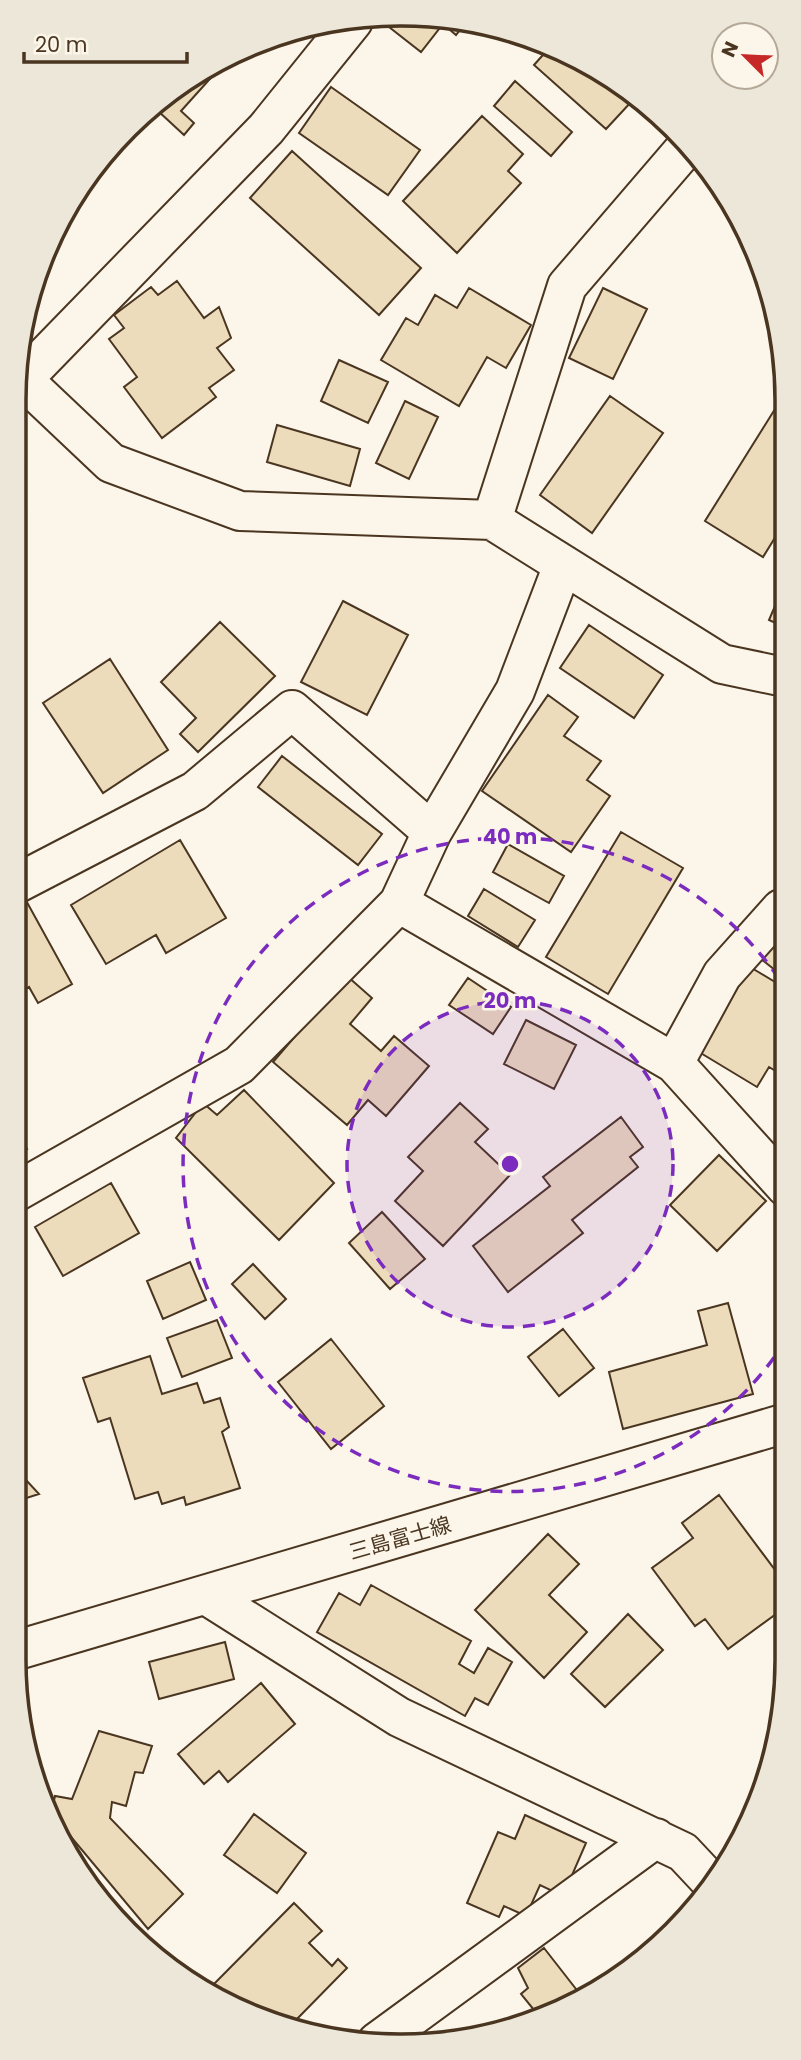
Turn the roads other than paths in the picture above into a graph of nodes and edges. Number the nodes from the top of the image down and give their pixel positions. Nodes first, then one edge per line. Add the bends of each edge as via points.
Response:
1 (346, 30) edge
2 (681, 153) edge
3 (27, 370) edge
4 (27, 382) edge
5 (492, 520) junction
6 (563, 565) junction
7 (775, 675) edge
8 (432, 832) junction
9 (26, 879) edge
10 (399, 903) junction
11 (775, 916) edge
12 (674, 1063) junction
13 (775, 1175) edge
14 (26, 1186) edge
15 (775, 1426) edge
16 (206, 1595) junction
17 (26, 1648) edge
18 (656, 1838) junction
19 (705, 1876) edge
20 (389, 2034) edge

1 - 3 street via 266,129
2 - 5 street via 567,286
4 - 5 street via 111,463 240,511
5 - 6 street
6 - 7 street via 722,664
6 - 8 street via 515,691
8 - 9 street via 292,710 195,791
8 - 10 street
10 - 12 street
10 - 14 street via 239,1065
11 - 12 street via 722,975
12 - 13 street
15 - 16 street, 三島富士線
16 - 17 street, 三島富士線
16 - 18 street via 399,1717
18 - 19 street via 683,1852
18 - 20 street

